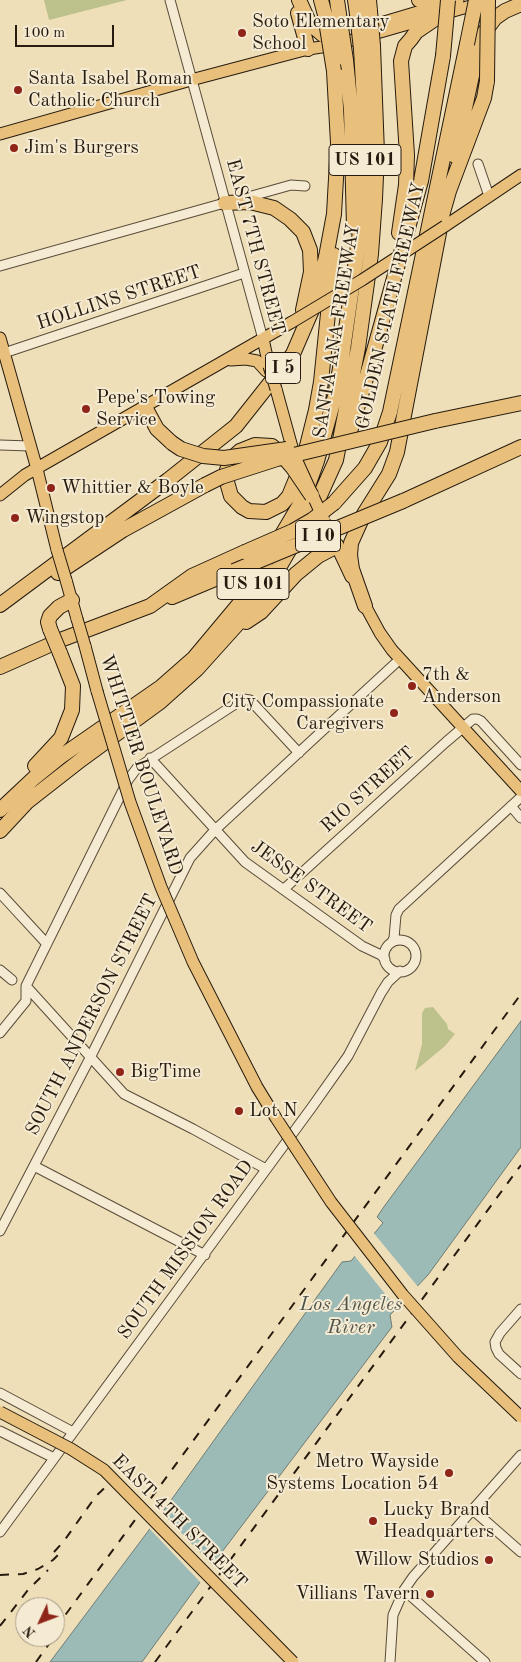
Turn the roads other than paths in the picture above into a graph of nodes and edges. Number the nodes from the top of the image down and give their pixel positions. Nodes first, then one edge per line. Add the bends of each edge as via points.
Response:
1 (170, 0) edge
2 (294, 0) edge
3 (299, 0) edge
4 (321, 0) edge
5 (337, 0) edge
6 (419, 0) edge
7 (458, 0) edge
8 (476, 0) edge
9 (490, 0) edge
10 (518, 5) edge
11 (363, 6) edge
12 (443, 7) edge
13 (334, 38) junction
14 (367, 48) junction
15 (308, 49) junction
16 (443, 56) junction
17 (191, 80) junction
18 (0, 134) edge
19 (478, 164) dead end
20 (521, 175) edge
21 (305, 186) dead end
22 (336, 186) junction
23 (489, 196) junction
24 (225, 203) junction
25 (433, 206) junction
26 (0, 266) edge
27 (354, 270) junction
28 (244, 273) junction
29 (395, 273) junction
30 (405, 336) junction
31 (0, 338) edge
32 (262, 339) junction
33 (4, 353) junction
34 (226, 360) junction
35 (271, 377) junction
36 (521, 397) edge
37 (521, 403) edge
38 (145, 407) junction
39 (483, 411) junction
40 (357, 439) junction
41 (0, 445) edge
42 (30, 446) junction
43 (521, 447) edge
44 (336, 460) junction
45 (37, 469) junction
46 (0, 495) edge
47 (312, 496) junction
48 (337, 546) junction
49 (72, 600) junction
50 (0, 605) edge
51 (150, 606) junction
52 (365, 606) junction
53 (0, 614) edge
54 (231, 632) junction
55 (400, 659) junction
56 (0, 667) edge
57 (463, 726) junction
58 (300, 753) junction
59 (150, 758) junction
60 (518, 762) edge
61 (502, 769) junction
62 (521, 791) edge
63 (521, 797) edge
64 (510, 806) junction
65 (3, 807) edge
66 (521, 818) edge
67 (216, 830) junction
68 (0, 831) edge
69 (284, 889) junction
70 (0, 893) edge
71 (395, 925) junction
72 (404, 941) junction
73 (48, 944) junction
74 (389, 945) junction
75 (372, 951) junction
76 (386, 962) junction
77 (0, 970) edge
78 (400, 971) junction
79 (12, 980) dead end
80 (388, 982) junction
81 (26, 986) junction
82 (0, 1034) edge
83 (90, 1058) junction
84 (34, 1166) junction
85 (266, 1169) junction
86 (0, 1231) edge
87 (205, 1255) junction
88 (521, 1309) edge
89 (521, 1374) edge
90 (0, 1393) edge
91 (0, 1412) edge
92 (521, 1418) edge
93 (0, 1432) edge
94 (73, 1432) junction
95 (521, 1455) edge
96 (54, 1458) junction
97 (473, 1510) junction
98 (0, 1532) edge
99 (521, 1552) edge
100 (404, 1590) junction
101 (293, 1662) edge
102 (390, 1662) edge
103 (485, 1662) edge

1 - 17 street, EAST 7TH STREET
2 - 15 highway
3 - 13 highway via 304,15 315,30
4 - 22 highway, I 5, bridge via 334,71 338,119
5 - 27 highway, bridge via 351,110
6 - 12 highway
7 - 12 main road
8 - 25 highway, GOLDEN STATE FREEWAY, bridge
9 - 12 main road
9 - 52 highway, bridge via 484,98 443,212 397,452 389,474 364,514 351,544 352,569
10 - 25 highway via 495,18 479,42 462,122 440,196
11 - 14 highway, SANTA ANA FREEWAY / US 101, bridge
12 - 13 main road
12 - 15 main road via 335,45
12 - 16 highway, bridge
12 - 29 highway via 405,46 401,61 407,155
13 - 15 main road
14 - 27 highway, SANTA ANA FREEWAY / US 101 via 362,225
14 - 44 highway, SANTA ANA FREEWAY / US 101 via 377,153 371,254 358,348
15 - 17 main road
16 - 29 highway via 421,181
16 - 30 highway via 434,136 406,306
17 - 18 main road
17 - 24 street, EAST 7TH STREET
19 - 23 street
20 - 23 main road
21 - 24 street via 291,185
22 - 35 highway, I 5 via 326,256 315,303 297,347 287,363
22 - 47 highway, bridge via 340,200 321,382 303,462 289,496 282,504 266,512 242,507 231,496 226,473 231,459 240,451 255,445 272,446 293,468
23 - 32 main road, bridge via 362,280
24 - 26 street
24 - 28 street, EAST 7TH STREET
24 - 35 highway via 264,204 282,212 303,232 310,250 311,272 306,302 296,333
25 - 30 highway, GOLDEN STATE FREEWAY
27 - 65 highway, SANTA ANA FREEWAY / US 101 via 335,396 317,461 303,499 250,590 213,638 176,675 60,756
28 - 32 street, EAST 7TH STREET
28 - 33 street, HOLLINS STREET
29 - 44 highway via 357,410
30 - 51 highway, GOLDEN STATE FREEWAY, bridge via 390,412 380,442 365,468 334,503 293,530 192,576
31 - 33 main road, WHITTIER BOULEVARD
32 - 34 main road
32 - 35 main road, EAST 7TH STREET
33 - 42 main road, WHITTIER BOULEVARD
34 - 35 main road via 252,360 261,364
34 - 38 main road
35 - 47 main road, EAST 7TH STREET, bridge via 296,459
35 - 50 highway, I 5 via 229,432
36 - 39 highway
37 - 39 highway
38 - 40 highway, bridge via 157,429 172,443 203,456 224,458
38 - 45 main road
39 - 40 highway, bridge
40 - 53 highway, bridge via 249,468 205,485 122,530
41 - 42 street
42 - 45 main road, WHITTIER BOULEVARD
43 - 51 highway, I 10, bridge via 403,501
44 - 54 highway, SANTA ANA FREEWAY / US 101 via 318,500 280,566
45 - 46 main road
45 - 49 main road, WHITTIER BOULEVARD, bridge
47 - 48 main road, EAST 7TH STREET, bridge
48 - 52 main road, EAST 7TH STREET
48 - 54 highway via 307,564 261,612
49 - 65 highway, bridge via 59,607 48,622 74,693 67,726 51,750 14,787
49 - 92 main road, WHITTIER BOULEVARD, bridge via 130,802 148,853 193,962 243,1061 331,1202 385,1272 435,1333
51 - 56 highway, GOLDEN STATE FREEWAY
52 - 55 main road, EAST 7TH STREET
54 - 68 highway, SANTA ANA FREEWAY / US 101 via 179,686 27,802
55 - 57 main road, EAST 7TH STREET
55 - 58 street, SOUTH ANDERSON STREET
57 - 60 street, RIO STREET via 473,719 481,721
57 - 61 main road, EAST 7TH STREET
57 - 69 street, RIO STREET
58 - 59 street via 247,698
58 - 67 street, SOUTH ANDERSON STREET
59 - 67 street, JESSE STREET
59 - 73 street via 128,780
60 - 61 street
61 - 62 main road, EAST 7TH STREET
63 - 64 street
64 - 66 street
64 - 71 street via 399,909
67 - 69 street, JESSE STREET via 245,862
67 - 83 street, SOUTH ANDERSON STREET via 190,858
69 - 75 street, JESSE STREET
70 - 73 street
71 - 72 street
71 - 74 street
72 - 74 street via 398,940
72 - 78 street via 412,945 415,960 410,968
73 - 81 street
74 - 75 street, JESSE STREET
74 - 76 street
75 - 76 street, JESSE STREET
76 - 78 street
76 - 80 street
77 - 79 street
78 - 80 street, SOUTH MISSION ROAD
80 - 85 street, SOUTH MISSION ROAD via 348,1056
81 - 82 street via 26,1001
81 - 83 street
83 - 84 street, SOUTH ANDERSON STREET
83 - 85 street via 124,1094
84 - 86 street, SOUTH ANDERSON STREET
84 - 87 street
85 - 87 street, SOUTH MISSION ROAD
87 - 94 street, SOUTH MISSION ROAD
88 - 89 street via 500,1333 496,1348
90 - 94 street
91 - 101 main road, EAST 4TH STREET, bridge via 104,1470
93 - 96 street
94 - 96 street, SOUTH MISSION ROAD
95 - 97 street
96 - 98 street, SOUTH MISSION ROAD
97 - 99 street
97 - 100 street
100 - 102 street via 393,1615
100 - 103 street

